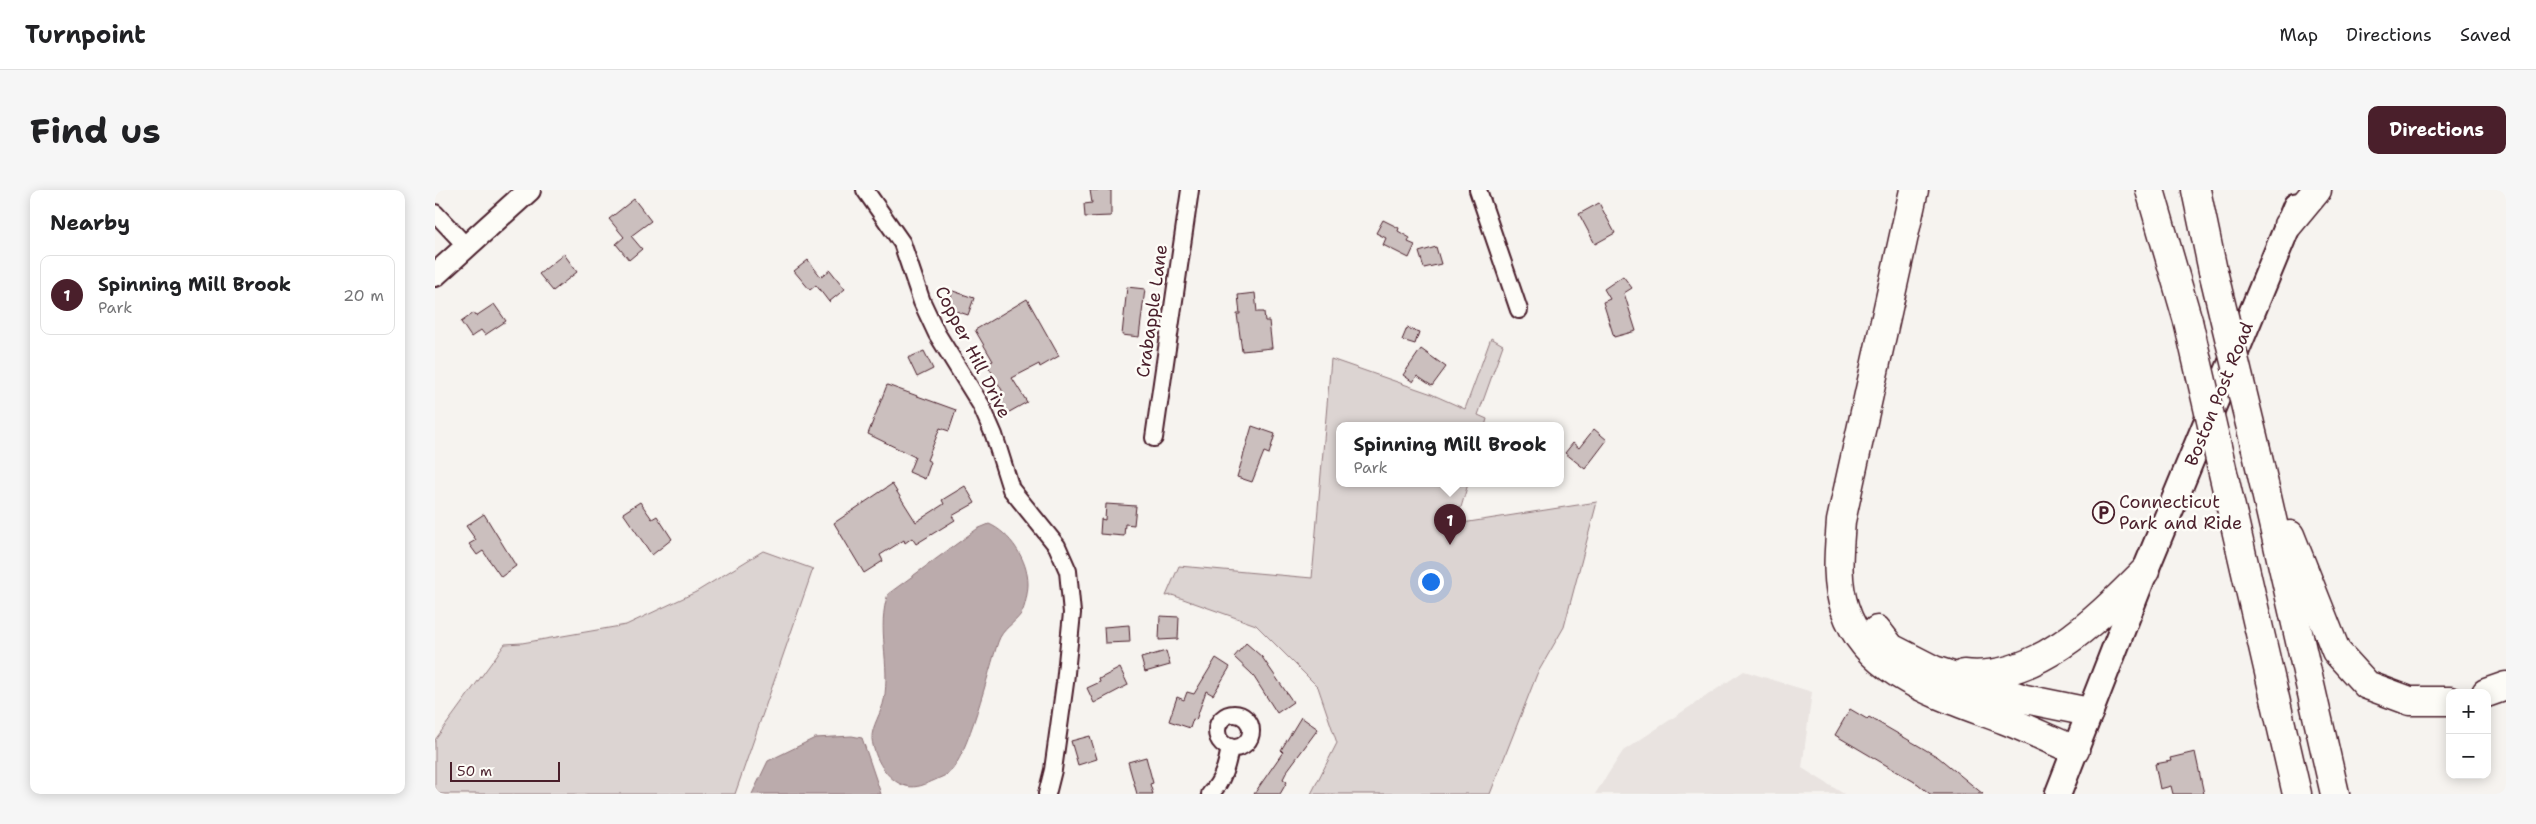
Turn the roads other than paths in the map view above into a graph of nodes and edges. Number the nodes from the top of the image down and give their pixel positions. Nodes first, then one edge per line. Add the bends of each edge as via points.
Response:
1 (529, 190) edge
2 (865, 190) edge
3 (1190, 190) edge
4 (1203, 190) edge
5 (1478, 190) edge
6 (1914, 190) edge
7 (1929, 190) edge
8 (2150, 190) edge
9 (2161, 190) edge
10 (2196, 190) edge
11 (2302, 190) edge
12 (2317, 190) edge
13 (435, 213) edge
14 (2289, 225) junction
15 (467, 247) junction
16 (435, 275) edge
17 (1519, 310) dead end
18 (2189, 321) junction
19 (1154, 438) dead end
20 (2256, 449) junction
21 (2145, 571) junction
22 (1934, 670) junction
23 (2506, 686) edge
24 (2491, 691) edge
25 (2446, 701) edge
26 (2089, 712) junction
27 (1230, 747) dead end
28 (2075, 750) junction
29 (1047, 794) edge
30 (1210, 794) edge
31 (2057, 794) edge
32 (2297, 794) edge
33 (2335, 794) edge

1 - 15 street
2 - 29 street, Copper Hill Drive via 902,243 937,334 981,405 1011,488 1057,546 1068,571 1072,613 1053,770
3 - 4 street, Crabapple Lane
3 - 19 street, Crabapple Lane
5 - 17 street
6 - 28 highway via 1841,521 1837,570 1845,609 1863,643 1890,669 1922,688
7 - 22 highway via 1854,534 1852,576 1866,617 1891,648
8 - 18 highway
9 - 18 highway
10 - 20 highway, bridge
11 - 14 main road, Boston Post Road
12 - 14 highway
13 - 15 street
14 - 21 main road, Boston Post Road
15 - 16 street
18 - 32 highway, bridge
20 - 25 highway via 2336,651 2367,685 2410,701
20 - 33 highway
21 - 22 highway via 2081,633 2044,656 2006,671 1974,675
21 - 26 main road, Boston Post Road
22 - 26 highway via 2025,698
23 - 24 highway
26 - 28 main road, Boston Post Road
27 - 30 street via 1226,768
28 - 31 main road, Boston Post Road

